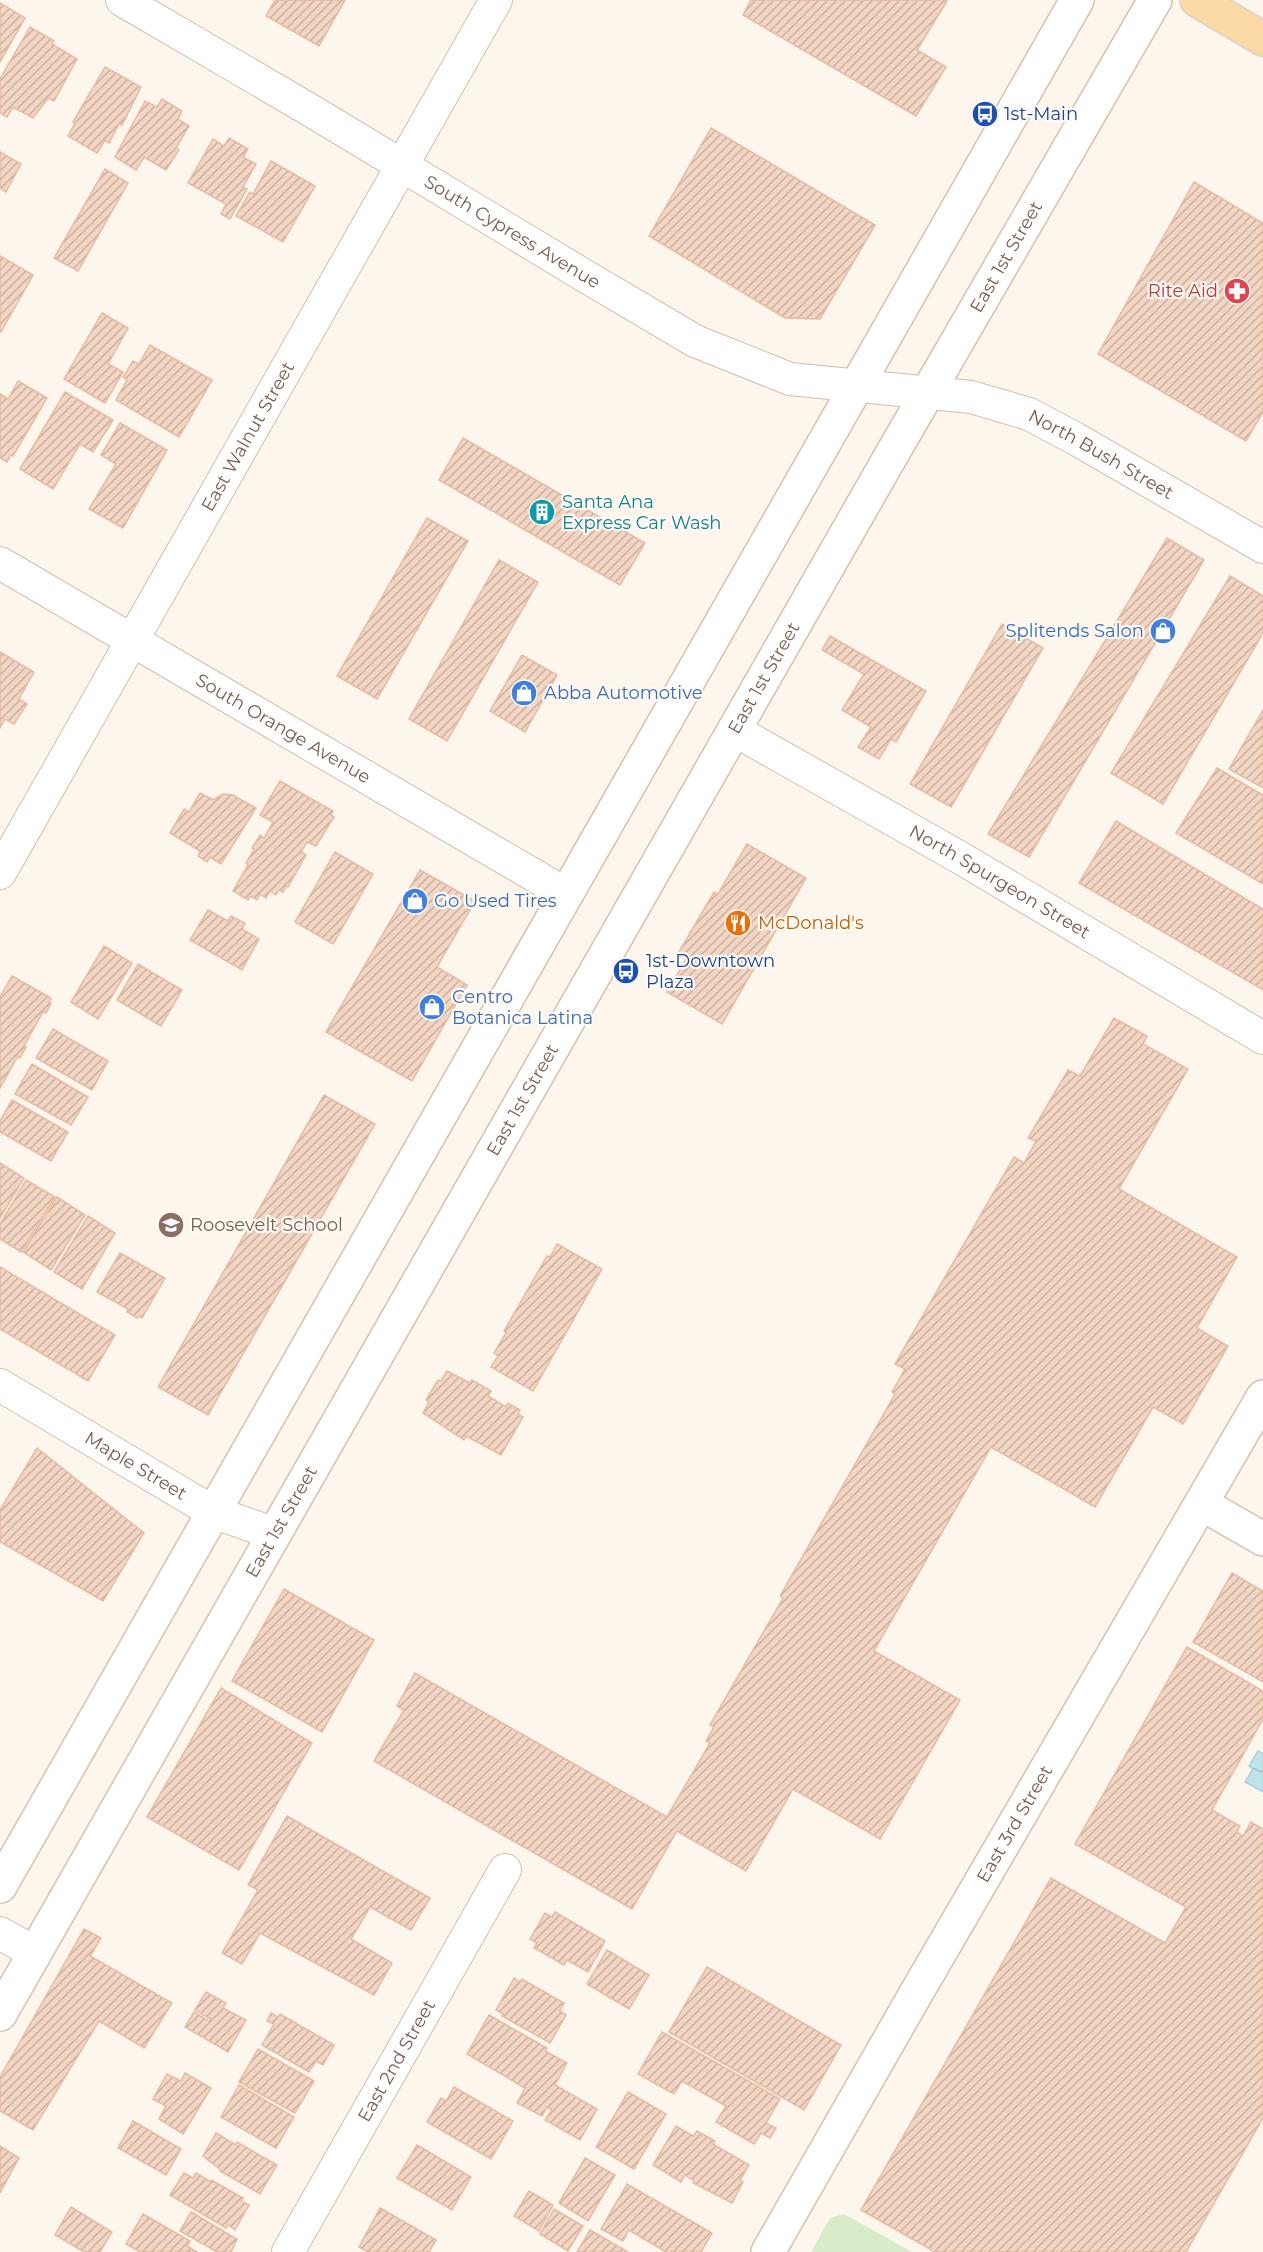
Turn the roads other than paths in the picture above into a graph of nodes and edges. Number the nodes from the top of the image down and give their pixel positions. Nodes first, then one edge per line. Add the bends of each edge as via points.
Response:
1 (122, 0) edge
2 (496, 0) edge
3 (1077, 0) edge
4 (1155, 0) edge
5 (1197, 0) edge
6 (1263, 39) edge
7 (402, 165) junction
8 (856, 386) junction
9 (928, 393) junction
10 (1263, 548) edge
11 (0, 563) edge
12 (132, 640) junction
13 (734, 730) junction
14 (0, 873) edge
15 (566, 894) junction
16 (1263, 1038) edge
17 (0, 1385) edge
18 (1263, 1397) edge
19 (1202, 1504) junction
20 (213, 1512) junction
21 (275, 1534) junction
22 (1263, 1539) edge
23 (505, 1870) dead end
24 (0, 1886) edge
25 (0, 1933) edge
26 (35, 1953) junction
27 (0, 2014) edge
28 (288, 2252) edge
29 (768, 2252) edge

1 - 7 street, South Cypress Avenue
2 - 7 street, East Walnut Street
3 - 8 main road
4 - 9 main road, East 1st Street
5 - 6 main road
7 - 8 street, South Cypress Avenue via 695,340 790,379
7 - 12 street, East Walnut Street
8 - 9 street, South Cypress Avenue
8 - 15 main road
9 - 10 street, North Bush Street via 971,397 1029,414
9 - 13 main road, East 1st Street
11 - 12 street, South Orange Avenue
12 - 14 street, East Walnut Street
12 - 15 street, South Orange Avenue
13 - 16 street, North Spurgeon Street
13 - 21 main road, East 1st Street
15 - 20 main road
17 - 20 street, Maple Street
18 - 19 main road, East 3rd Street
19 - 22 main road
19 - 29 main road, East 3rd Street
20 - 21 street, Maple Street
20 - 24 main road
21 - 26 main road, East 1st Street
23 - 28 street, East 2nd Street
25 - 26 street
26 - 27 main road, East 1st Street

